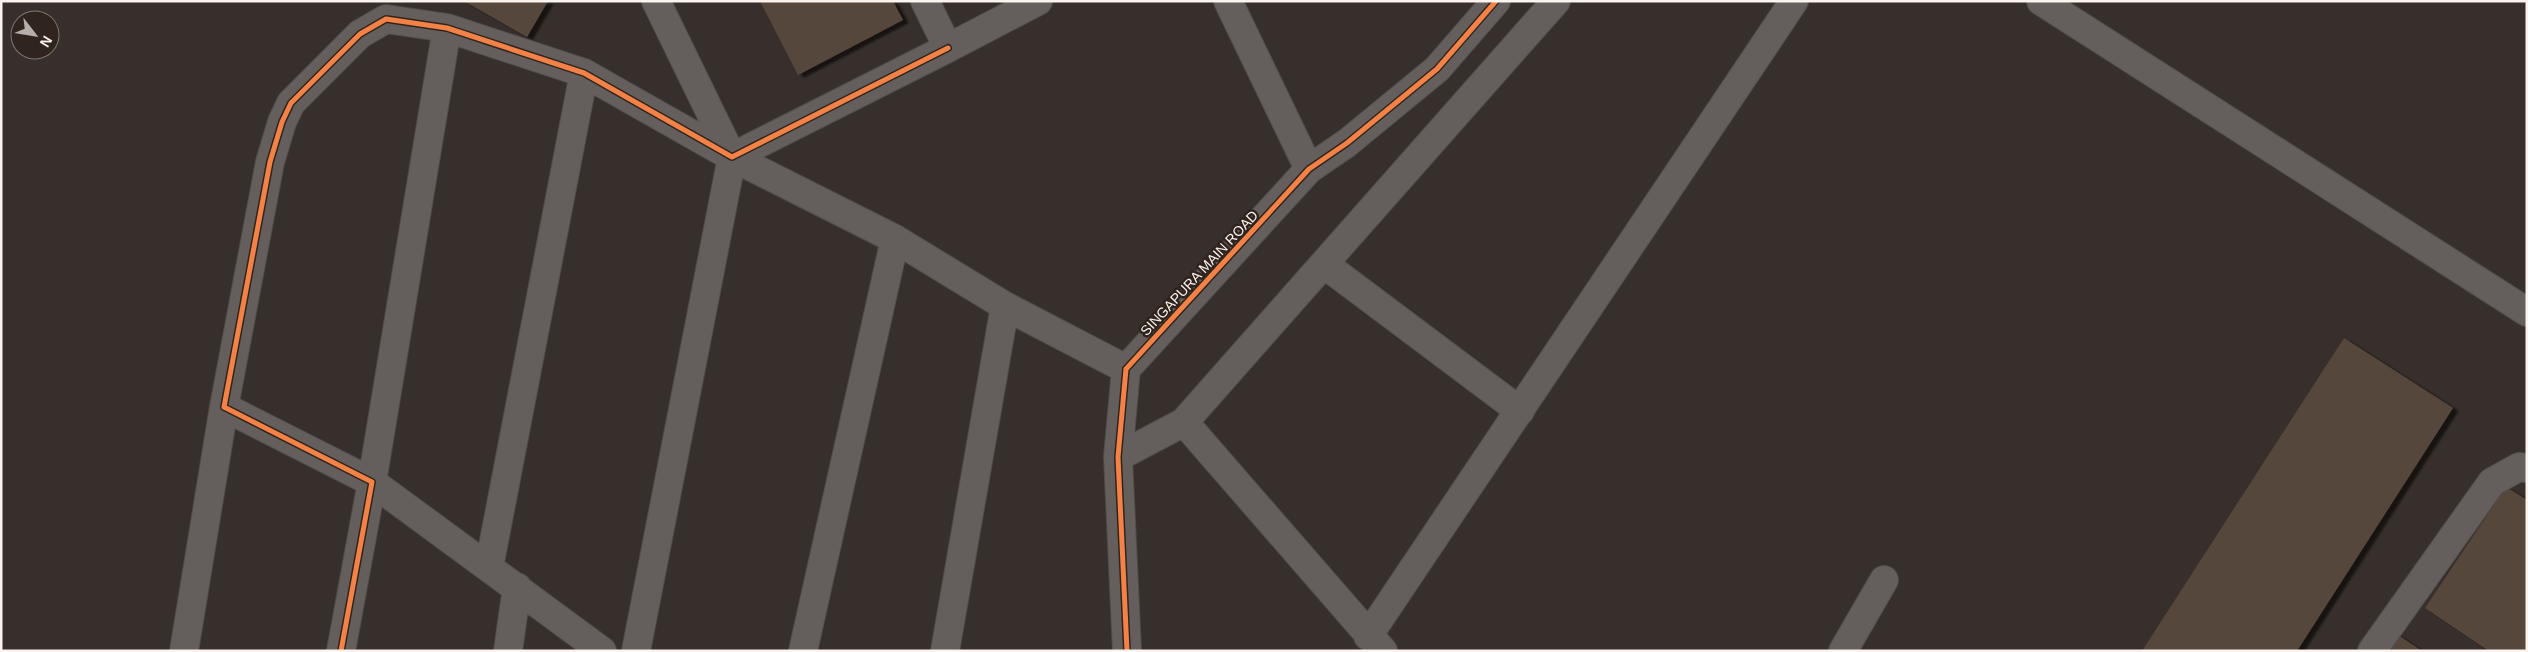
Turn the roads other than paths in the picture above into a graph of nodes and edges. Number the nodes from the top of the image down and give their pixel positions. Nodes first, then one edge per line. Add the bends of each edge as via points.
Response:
1 (656, 1) edge
2 (925, 1) edge
3 (1038, 1) edge
4 (1228, 1) edge
5 (1496, 1) edge
6 (1556, 1) edge
7 (1794, 1) edge
8 (2042, 1) edge
9 (447, 28) junction
10 (948, 48) junction
11 (584, 73) junction
12 (732, 157) junction
13 (1309, 169) junction
14 (896, 239) junction
15 (1324, 264) junction
16 (1005, 306) junction
17 (2527, 312) edge
18 (1126, 370) junction
19 (224, 408) junction
20 (1520, 411) junction
21 (1184, 422) junction
22 (1118, 457) junction
23 (2527, 468) edge
24 (372, 482) junction
25 (489, 567) junction
26 (1884, 580) dead end
27 (518, 588) junction
28 (1376, 644) edge
29 (184, 651) edge
30 (341, 651) edge
31 (508, 651) edge
32 (602, 651) edge
33 (636, 651) edge
34 (803, 651) edge
35 (945, 651) edge
36 (1127, 651) edge
37 (1842, 651) edge
38 (2372, 651) edge

1 - 12 street
2 - 10 street
3 - 10 street
4 - 13 street
5 - 13 street, SINGAPURA MAIN ROAD via 1437,70 1347,143
6 - 15 street
7 - 20 street
8 - 17 street
9 - 11 street
9 - 19 street via 386,19 360,34 291,103 270,162
9 - 24 street
10 - 12 street
11 - 12 street
11 - 25 street
12 - 14 street
12 - 33 street
13 - 18 street, SINGAPURA MAIN ROAD
14 - 16 street
14 - 34 street
15 - 20 street
15 - 21 street
16 - 18 street
16 - 35 street
18 - 22 street
19 - 24 street
19 - 29 street
20 - 28 street
21 - 22 street
21 - 28 street
22 - 36 street
23 - 38 street via 2519,467 2492,482
24 - 25 street
24 - 30 street
25 - 27 street
26 - 37 street
27 - 31 street
27 - 32 street

